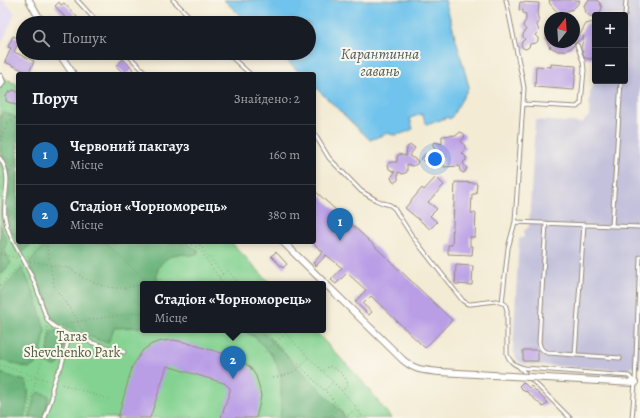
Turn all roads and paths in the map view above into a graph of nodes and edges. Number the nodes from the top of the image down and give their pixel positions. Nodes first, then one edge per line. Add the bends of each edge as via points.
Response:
1 (29, 0) edge
2 (77, 0) edge
3 (173, 0) edge
4 (506, 0) edge
5 (626, 0) edge
6 (625, 12) edge
7 (38, 16) edge
8 (92, 16) edge
9 (189, 16) edge
10 (578, 48) edge
11 (64, 60) edge
12 (133, 60) edge
13 (235, 60) edge
14 (72, 72) edge
15 (145, 72) edge
16 (248, 72) edge
17 (0, 77) edge
18 (16, 83) edge
19 (621, 84) edge
20 (0, 85) edge
21 (523, 104) junction
22 (16, 119) edge
23 (316, 135) edge
24 (0, 141) edge
25 (16, 156) edge
26 (0, 158) edge
27 (7, 178) junction
28 (515, 222) junction
29 (546, 223) junction
30 (584, 224) junction
31 (612, 226) junction
32 (640, 227) edge
33 (39, 244) edge
34 (46, 244) edge
35 (106, 244) edge
36 (192, 244) edge
37 (199, 244) edge
38 (285, 244) edge
39 (0, 254) edge
40 (640, 257) edge
41 (23, 260) junction
42 (50, 265) junction
43 (223, 274) junction
44 (218, 278) junction
45 (163, 279) dead end
46 (147, 281) edge
47 (153, 281) edge
48 (220, 281) edge
49 (237, 281) edge
50 (322, 281) edge
51 (140, 284) edge
52 (326, 285) edge
53 (0, 286) edge
54 (502, 303) junction
55 (140, 312) edge
56 (48, 320) junction
57 (79, 322) junction
58 (58, 329) junction
59 (267, 333) edge
60 (285, 334) joint
61 (70, 335) junction
62 (86, 340) junction
63 (276, 342) junction
64 (124, 352) dead end
65 (261, 355) dead end
66 (575, 355) junction
67 (309, 357) junction
68 (620, 358) dead end
69 (0, 365) edge
70 (301, 366) junction
71 (519, 367) junction
72 (323, 372) junction
73 (37, 376) junction
74 (273, 378) dead end
75 (54, 382) junction
76 (333, 382) junction
77 (635, 383) junction
78 (62, 384) dead end
79 (0, 386) edge
80 (324, 391) junction
81 (342, 391) junction
82 (111, 400) dead end
83 (339, 407) junction
84 (357, 408) junction
85 (348, 417) edge
86 (28, 418) edge
87 (45, 418) edge
88 (329, 418) edge
89 (363, 418) edge
90 (570, 418) edge
91 (632, 418) edge

1 - 7 street
2 - 8 lane
3 - 9 lane
4 - 21 lane via 524,88
5 - 6 lane
10 - 21 lane via 584,70 579,105 577,107
11 - 14 street
12 - 15 lane
13 - 16 lane
17 - 18 path
17 - 20 street
19 - 31 lane
21 - 28 lane
22 - 24 path via 9,121
23 - 54 lane via 329,158 361,191 394,208 412,236 463,301 468,304 492,301
25 - 27 path
26 - 27 lane
27 - 41 lane via 5,222
28 - 29 lane
28 - 54 lane via 508,248
29 - 30 lane
29 - 66 lane via 540,347 548,353
30 - 31 lane
30 - 66 lane
31 - 32 lane
33 - 41 path
34 - 42 path
35 - 46 path
36 - 44 path via 201,251
37 - 43 path
38 - 50 street, bridge
39 - 41 path
40 - 77 lane
41 - 42 path
41 - 53 path
41 - 56 lane via 36,285
42 - 51 path via 69,268 85,279 103,286 126,288
42 - 57 path via 54,286
43 - 44 path
43 - 49 path via 228,270
44 - 48 path
45 - 47 path
52 - 77 street, bridge via 394,353 417,369
54 - 71 lane via 507,310 507,354 511,362
55 - 57 path
56 - 58 lane
56 - 73 path via 45,349
57 - 58 path via 67,323
57 - 62 path
58 - 61 lane
59 - 63 path
60 - 63 path
60 - 67 path
61 - 62 lane
61 - 75 lane
62 - 64 lane
63 - 65 path
63 - 70 path
66 - 68 lane
67 - 70 path
67 - 72 path
69 - 73 path
70 - 74 path via 286,375
70 - 80 path
71 - 77 lane via 629,376
71 - 90 lane
72 - 76 path
72 - 81 path via 329,366 336,368 347,379 348,385
73 - 75 path
73 - 79 path via 25,382
73 - 86 path
75 - 87 lane
76 - 80 path
76 - 81 path
77 - 91 lane
78 - 82 path
80 - 83 path
81 - 84 path
83 - 85 path
83 - 88 path
84 - 85 path
84 - 89 path

